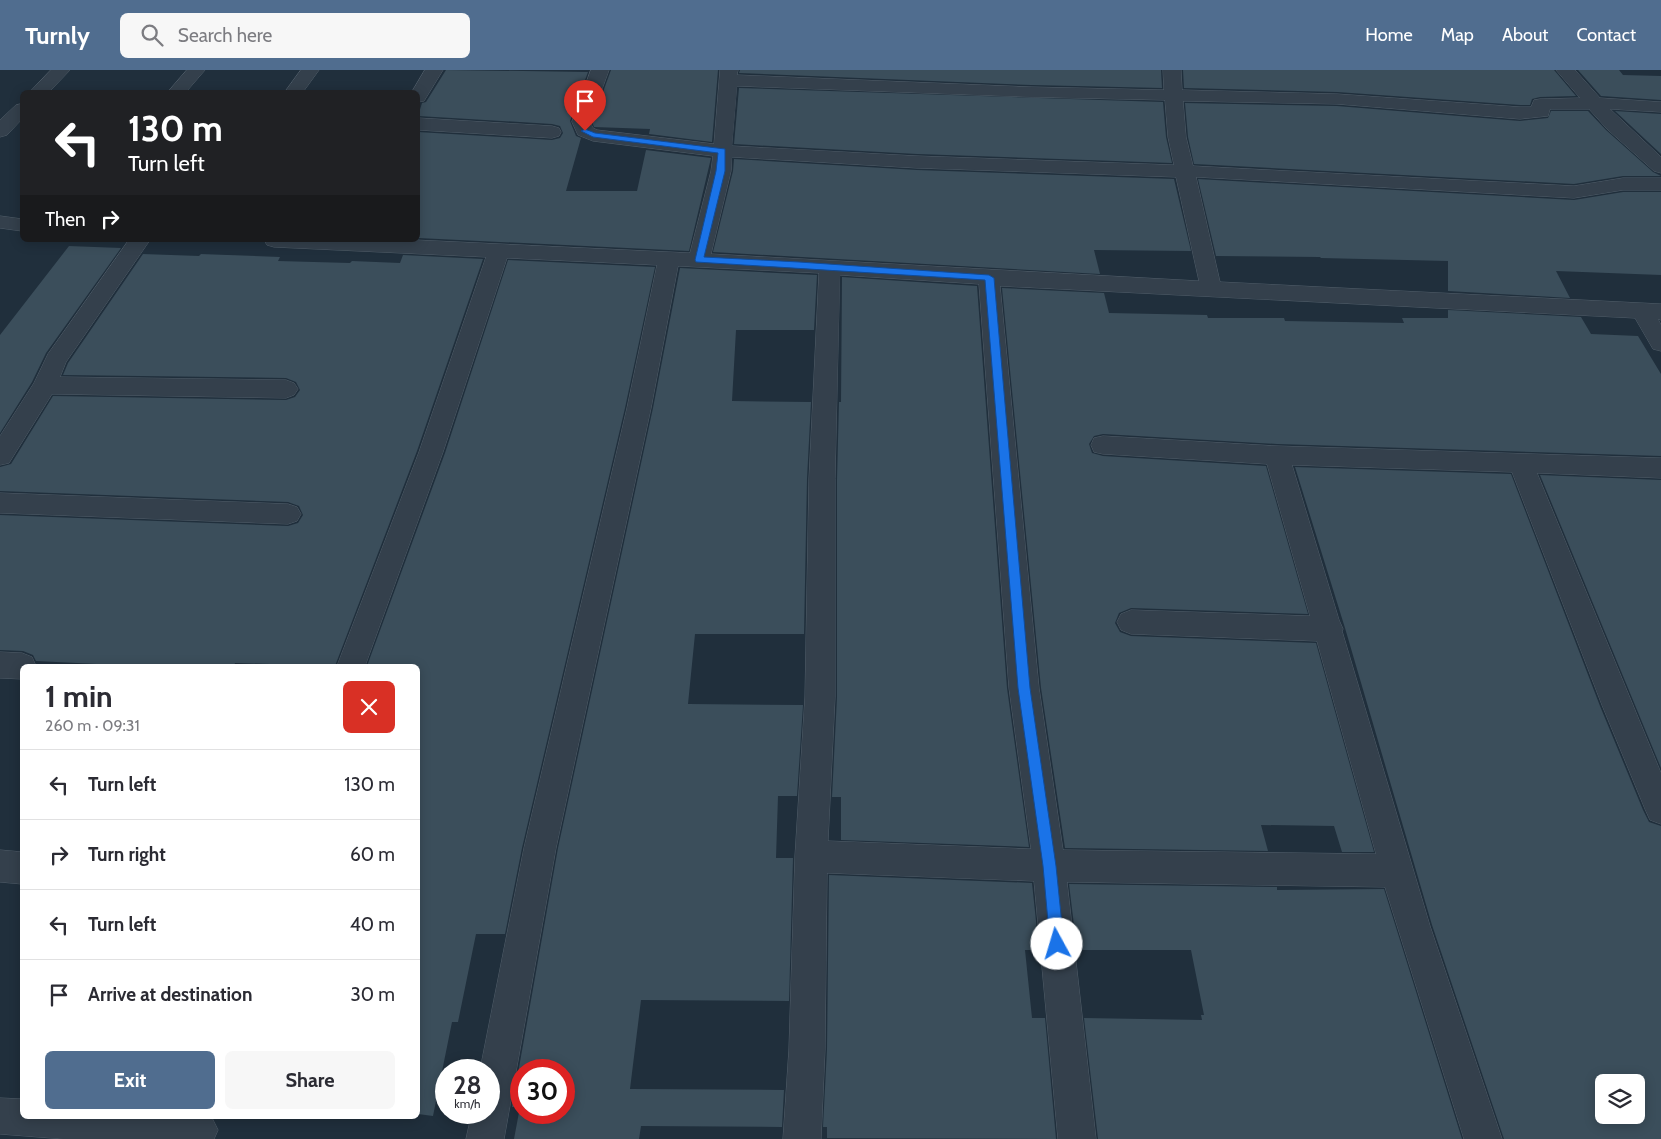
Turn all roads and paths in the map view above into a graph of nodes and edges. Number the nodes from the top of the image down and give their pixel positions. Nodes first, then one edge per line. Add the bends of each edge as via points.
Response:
1 (61, 70) edge
2 (196, 70) edge
3 (310, 70) edge
4 (434, 70) edge
5 (600, 70) edge
6 (1172, 70) edge
7 (1565, 70) edge
8 (729, 75) edge
9 (41, 90) edge
10 (179, 90) edge
11 (295, 90) edge
12 (420, 94) edge
13 (1175, 95) junction
14 (1594, 103) junction
15 (1661, 107) edge
16 (20, 111) edge
17 (420, 124) edge
18 (0, 132) edge
19 (552, 132) dead end
20 (722, 151) junction
21 (1661, 166) edge
22 (1185, 171) junction
23 (1661, 184) edge
24 (0, 222) edge
25 (20, 224) edge
26 (139, 242) edge
27 (328, 242) edge
28 (499, 251) junction
29 (669, 259) junction
30 (700, 260) junction
31 (830, 267) junction
32 (989, 278) junction
33 (1211, 289) junction
34 (1651, 312) edge
35 (1661, 343) edge
36 (45, 385) junction
37 (286, 389) dead end
38 (1103, 445) dead end
39 (1278, 455) junction
40 (0, 456) edge
41 (1520, 462) junction
42 (1661, 468) edge
43 (0, 503) edge
44 (288, 514) dead end
45 (1131, 622) dead end
46 (1329, 629) junction
47 (352, 664) edge
48 (0, 665) edge
49 (20, 666) edge
50 (1661, 809) edge
51 (811, 856) junction
52 (0, 866) edge
53 (1049, 866) junction
54 (20, 868) edge
55 (1398, 871) junction
56 (0, 1116) edge
57 (20, 1117) edge
58 (50, 1119) edge
59 (200, 1128) edge
60 (485, 1139) edge
61 (802, 1139) edge
62 (1077, 1139) edge
63 (1483, 1139) edge

1 - 9 street
2 - 10 street
3 - 11 street
4 - 12 street
5 - 20 street via 581,122 585,131 593,135
6 - 13 street
7 - 14 street
8 - 13 street via 1031,92
8 - 20 street
13 - 14 street via 1337,99 1520,113 1541,112 1540,104
13 - 22 street via 1177,138
14 - 15 street
14 - 21 street
16 - 18 street
17 - 19 street
20 - 22 street via 917,162
20 - 30 street
22 - 23 street via 1574,192 1623,184
22 - 33 street
24 - 25 street
26 - 36 street via 56,360
27 - 28 street
28 - 29 street
28 - 47 street via 432,452
29 - 30 street
29 - 60 street via 540,848
30 - 31 street
31 - 32 street
31 - 51 street via 822,479 820,697
32 - 33 street
32 - 53 street via 1024,688
33 - 34 street
34 - 35 street
36 - 37 street
36 - 40 street
38 - 39 street
39 - 41 street
39 - 46 street
41 - 42 street
41 - 50 street
43 - 44 street
45 - 46 street
46 - 55 street
48 - 49 street
51 - 53 street
51 - 61 street
52 - 54 street
53 - 55 street
53 - 62 street
55 - 63 street
56 - 57 street
58 - 59 street

